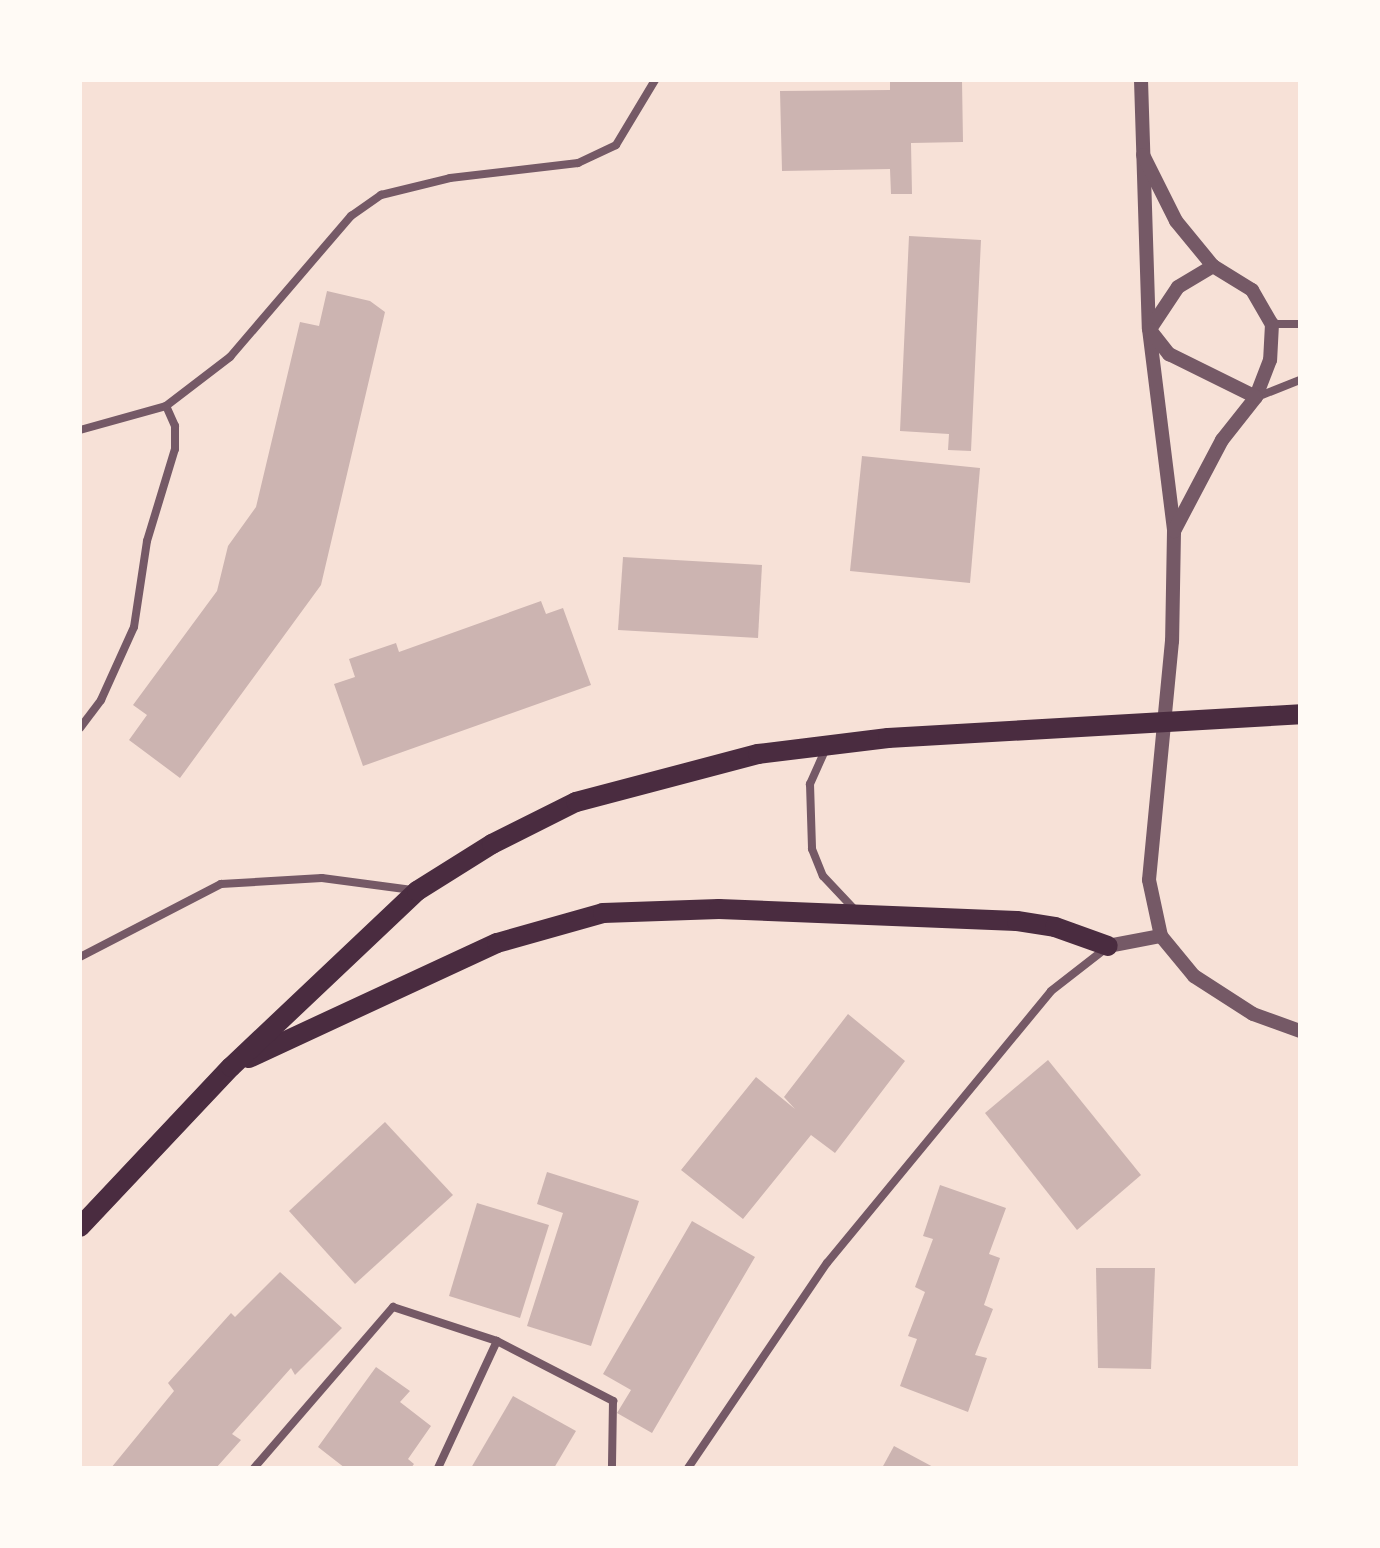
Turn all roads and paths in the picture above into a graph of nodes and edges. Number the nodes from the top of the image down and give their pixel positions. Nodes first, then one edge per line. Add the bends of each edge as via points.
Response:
1 (655, 80) edge
2 (1141, 80) edge
3 (1140, 149) junction
4 (1213, 266) junction
5 (1272, 324) junction
6 (1300, 324) edge
7 (1149, 329) junction
8 (1300, 380) edge
9 (1256, 397) junction
10 (166, 406) junction
11 (80, 430) edge
12 (1174, 531) junction
13 (1300, 714) edge
14 (80, 728) edge
15 (827, 745) junction
16 (417, 891) junction
17 (862, 917) junction
18 (1161, 936) junction
19 (1108, 946) junction
20 (80, 957) edge
21 (1300, 1031) edge
22 (231, 1067) junction
23 (80, 1227) edge
24 (497, 1341) junction
25 (254, 1468) edge
26 (438, 1468) edge
27 (612, 1468) edge
28 (688, 1468) edge

1 - 10 street via 616,145 578,163 450,178 381,195 351,216 230,357
2 - 3 street
3 - 4 street via 1176,221
3 - 7 street
4 - 5 street via 1252,290
4 - 7 street via 1178,287
5 - 6 street
5 - 9 street via 1270,360
7 - 9 street via 1169,354
7 - 12 street
8 - 9 street
9 - 12 street via 1222,440
10 - 11 street
10 - 14 street via 175,449 147,541 134,627 101,700
12 - 18 street via 1172,641 1149,880
13 - 15 main road
15 - 16 main road via 699,767 576,802 492,844
15 - 17 street via 810,784 812,849 823,876
16 - 20 street via 322,878 221,884
16 - 22 main road
17 - 19 main road via 1017,921 1055,927
17 - 22 main road via 719,909 603,913 497,943
18 - 19 street
18 - 21 street via 1194,976 1253,1014
19 - 28 street via 1051,991 836,1251
22 - 23 main road
24 - 25 street via 393,1307
24 - 26 street
24 - 27 street via 613,1401

